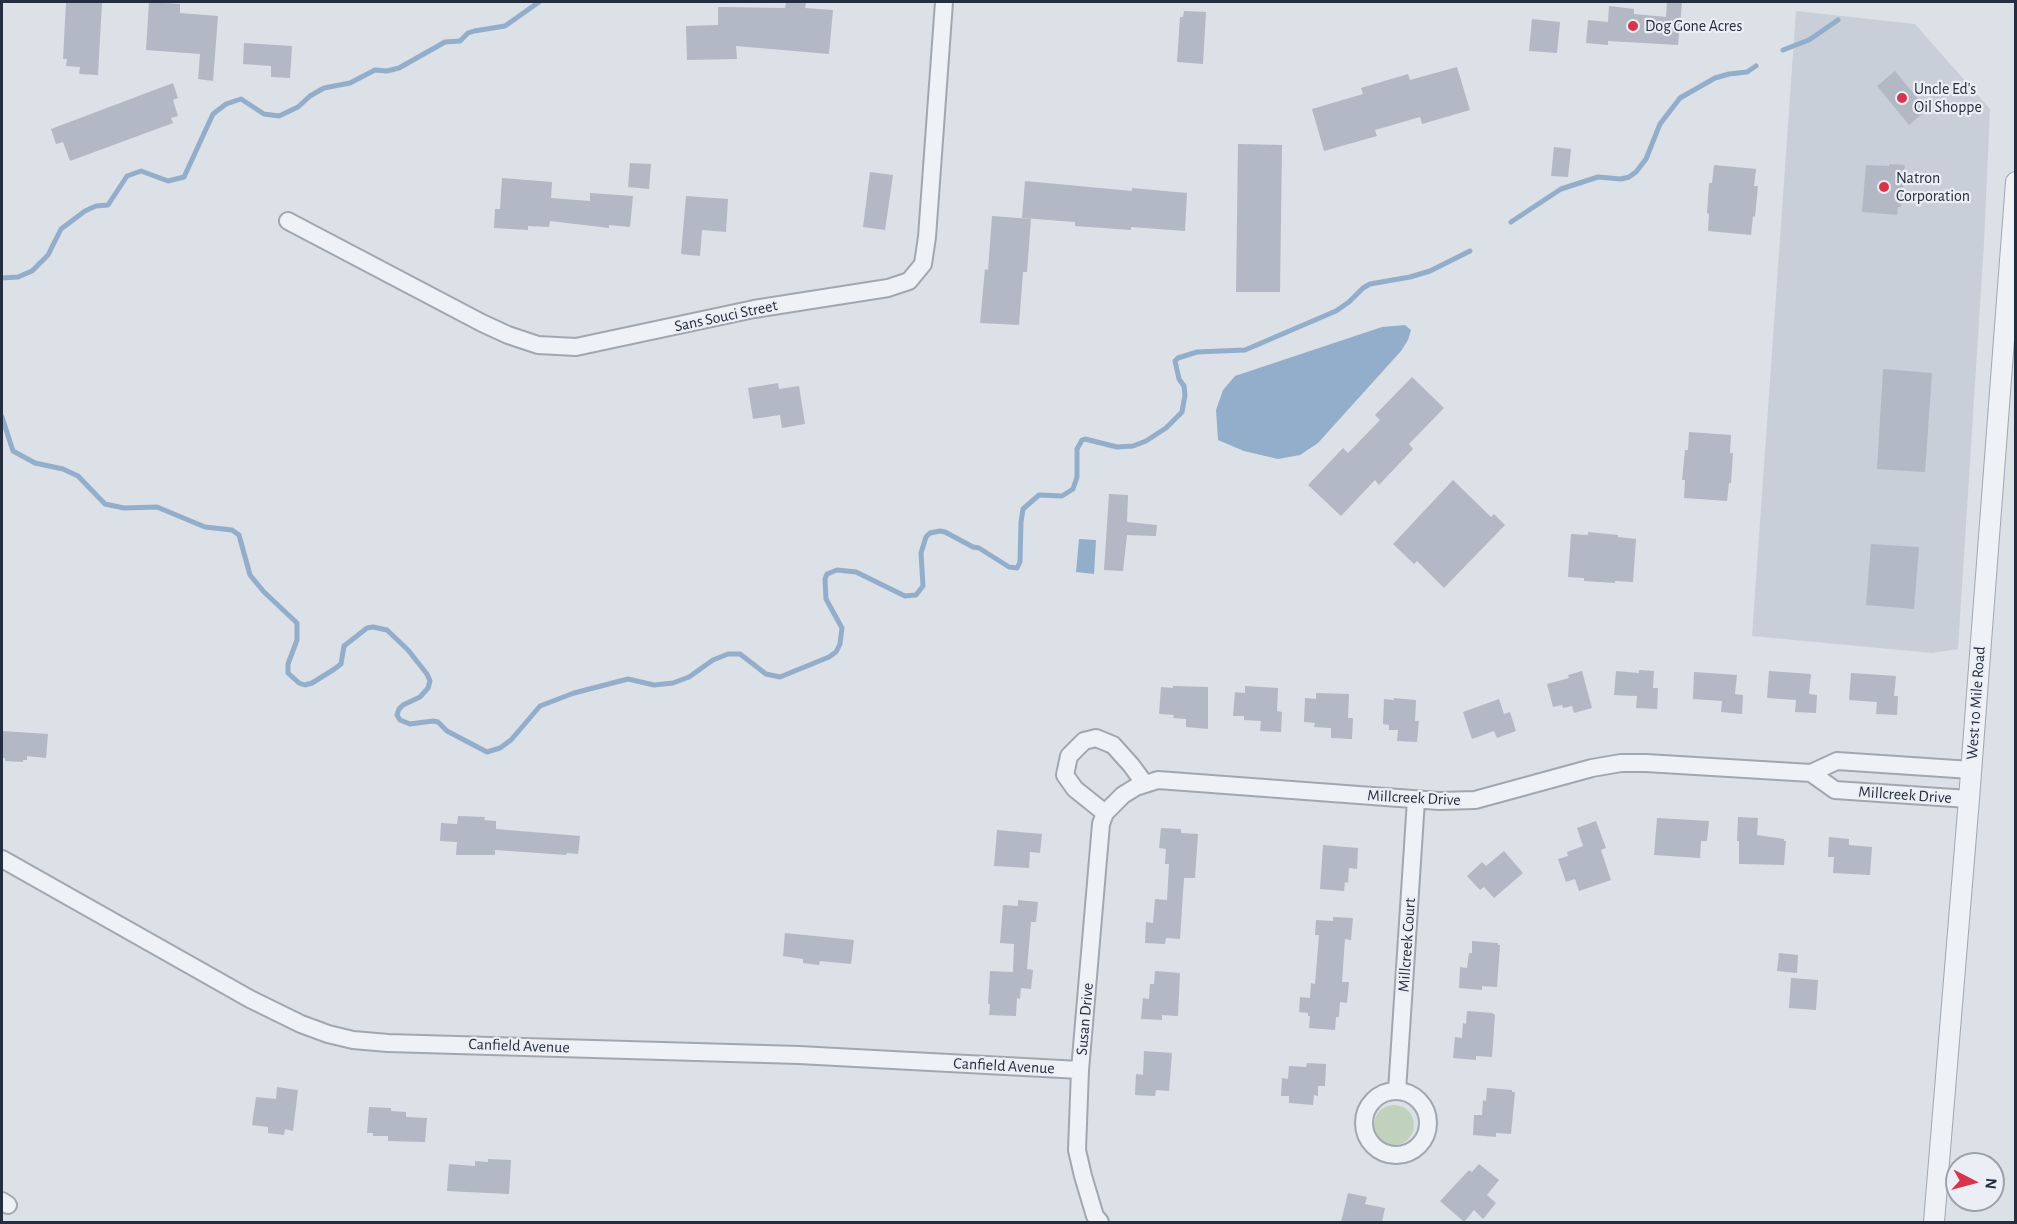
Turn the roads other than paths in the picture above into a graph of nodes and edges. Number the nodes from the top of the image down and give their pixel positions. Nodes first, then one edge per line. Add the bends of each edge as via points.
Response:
1 (944, 2) edge
2 (2016, 182) edge
3 (288, 221) dead end
4 (1971, 770) junction
5 (1811, 773) junction
6 (1144, 784) junction
7 (1969, 799) junction
8 (1416, 800) junction
9 (1106, 813) junction
10 (2, 859) edge
11 (1080, 1070) junction
12 (1397, 1091) dead end
13 (1100, 1222) edge
14 (1934, 1222) edge

1 - 3 street, Sans Souci Street via 923,264 909,281 576,347 538,345 482,323
2 - 4 street, West 10 Mile Road
4 - 5 street, Millcreek Drive via 1837,761
4 - 7 street, West 10 Mile Road
5 - 7 street, Millcreek Drive via 1835,790
5 - 8 street, Millcreek Drive via 1622,763 1475,801
6 - 8 street, Millcreek Drive via 1158,780
6 - 9 street, Millcreek Drive via 1123,795
6 - 9 street via 1113,745 1096,738 1084,741 1069,756 1065,775 1074,789
7 - 14 street, West 10 Mile Road
8 - 12 street, Millcreek Court
9 - 11 street, Susan Drive via 1101,824
10 - 11 street, Canfield Avenue via 250,999 302,1024 353,1040 799,1055
11 - 13 street, Susan Drive via 1077,1150

